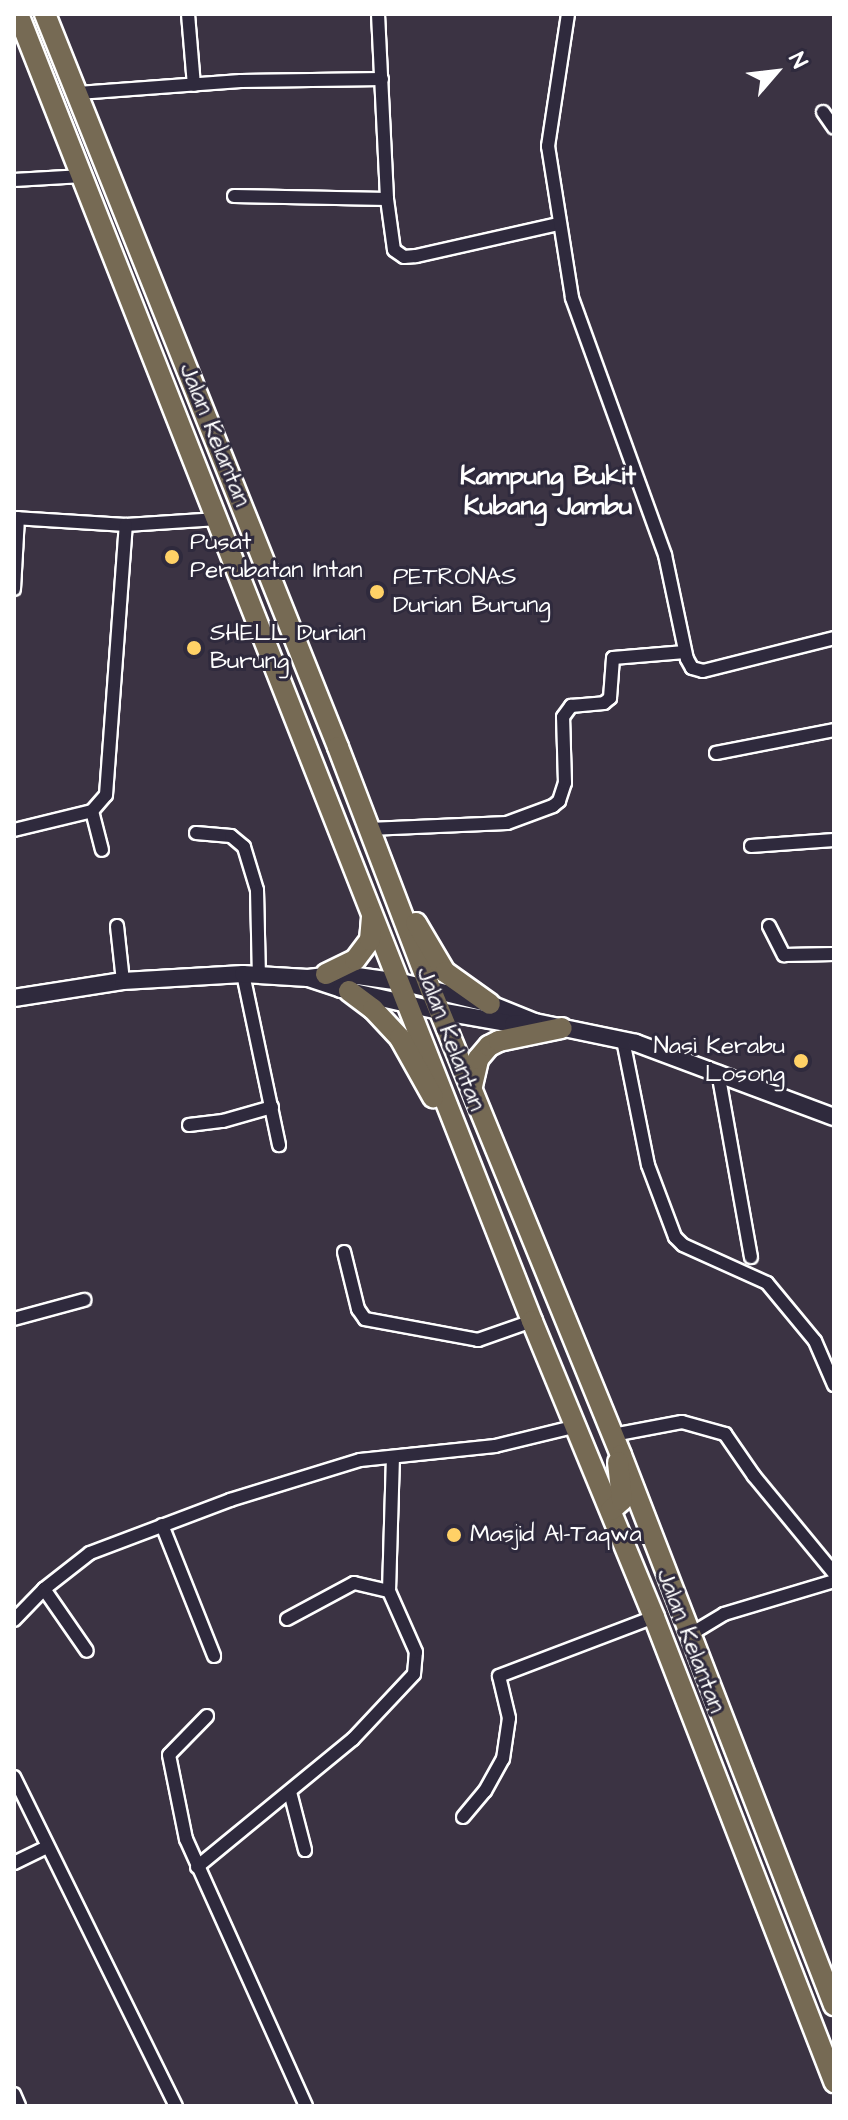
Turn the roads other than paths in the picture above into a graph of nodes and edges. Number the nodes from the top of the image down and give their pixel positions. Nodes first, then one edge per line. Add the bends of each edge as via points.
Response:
1 (18, 14) edge
2 (45, 14) edge
3 (188, 14) edge
4 (378, 14) edge
5 (568, 14) edge
6 (382, 79) junction
7 (194, 85) junction
8 (78, 93) junction
9 (823, 112) dead end
10 (834, 128) edge
11 (106, 165) junction
12 (83, 176) junction
13 (14, 180) edge
14 (234, 196) dead end
15 (387, 199) junction
16 (99, 215) junction
17 (558, 224) junction
18 (16, 518) edge
19 (218, 519) junction
20 (126, 525) junction
21 (14, 589) edge
22 (834, 638) edge
23 (685, 652) junction
24 (834, 730) edge
25 (716, 753) dead end
26 (92, 811) junction
27 (369, 829) junction
28 (14, 830) edge
29 (196, 833) dead end
30 (834, 840) edge
31 (751, 846) dead end
32 (102, 850) dead end
33 (384, 868) junction
34 (372, 909) junction
35 (117, 926) dead end
36 (769, 926) dead end
37 (834, 954) edge
38 (251, 974) junction
39 (317, 976) junction
40 (123, 981) junction
41 (401, 982) junction
42 (431, 990) junction
43 (349, 991) junction
44 (14, 998) edge
45 (409, 1004) junction
46 (490, 1004) junction
47 (439, 1011) junction
48 (535, 1022) junction
49 (562, 1028) junction
50 (623, 1040) junction
51 (718, 1072) junction
52 (472, 1086) junction
53 (272, 1107) junction
54 (834, 1117) edge
55 (189, 1125) dead end
56 (279, 1145) dead end
57 (472, 1167) junction
58 (344, 1252) dead end
59 (751, 1257) dead end
60 (84, 1300) dead end
61 (14, 1319) edge
62 (532, 1321) junction
63 (834, 1385) edge
64 (577, 1426) junction
65 (613, 1435) junction
66 (621, 1455) junction
67 (393, 1458) junction
68 (611, 1510) junction
69 (162, 1525) junction
70 (834, 1573) edge
71 (834, 1581) edge
72 (44, 1589) junction
73 (389, 1591) junction
74 (654, 1617) junction
75 (287, 1619) dead end
76 (14, 1620) edge
77 (691, 1634) junction
78 (87, 1651) dead end
79 (214, 1656) dead end
80 (207, 1716) dead end
81 (14, 1777) edge
82 (290, 1792) junction
83 (463, 1817) dead end
84 (47, 1847) junction
85 (305, 1850) dead end
86 (14, 1863) edge
87 (197, 1867) junction
88 (834, 2005) edge
89 (834, 2082) edge
90 (14, 2094) edge
91 (19, 2106) edge
92 (176, 2106) edge
93 (306, 2106) edge

1 - 12 highway, Jalan Kelantan
2 - 8 highway, Jalan Kelantan
3 - 7 street
4 - 6 street
5 - 17 street via 548,146
6 - 7 street
6 - 15 street
7 - 8 street
8 - 11 highway, Jalan Kelantan
9 - 10 street
11 - 16 highway via 95,173
11 - 27 highway, Jalan Kelantan
12 - 13 street
12 - 16 highway, Jalan Kelantan
14 - 15 street
15 - 17 street via 390,237 394,250 404,257
16 - 19 highway, Jalan Kelantan
17 - 23 street via 572,298 667,563
18 - 20 street
18 - 21 street
19 - 20 street
19 - 34 highway, Jalan Kelantan
20 - 26 street via 106,795
22 - 23 street via 703,671 692,668
23 - 27 street via 613,658 610,698 571,706 563,717 565,783 553,806 507,823
24 - 25 street
26 - 28 street
26 - 32 street
27 - 33 highway, Jalan Kelantan
29 - 38 street via 231,836 244,847 257,890
30 - 31 street
33 - 42 highway, Jalan Kelantan
33 - 46 highway via 445,972
34 - 39 highway via 370,940 355,960
34 - 41 highway, Jalan Kelantan
35 - 40 street
36 - 37 street via 784,955
38 - 39 street
38 - 40 street
38 - 53 street
39 - 41 street
39 - 43 street
40 - 44 street
41 - 42 street
41 - 45 highway, Jalan Kelantan
42 - 46 street
42 - 47 highway, Jalan Kelantan
43 - 45 street
43 - 57 highway via 400,1038
45 - 47 street
45 - 57 highway, Jalan Kelantan
46 - 48 street
47 - 48 street via 513,1024
47 - 52 highway, Jalan Kelantan
48 - 49 street
49 - 50 street
49 - 52 highway via 489,1046 478,1059
50 - 51 street
50 - 63 street via 648,1165 675,1237 767,1283 815,1341
51 - 54 street
51 - 59 street
52 - 65 highway, Jalan Kelantan
53 - 55 street
53 - 56 street
57 - 62 highway, Jalan Kelantan
58 - 62 street via 365,1319 478,1340
60 - 61 street
62 - 64 highway, Jalan Kelantan
64 - 67 street via 495,1446
64 - 68 highway, Jalan Kelantan
65 - 66 highway, Jalan Kelantan
65 - 70 street via 682,1422 725,1434
66 - 68 highway via 621,1503
66 - 77 highway, Jalan Kelantan
67 - 69 street via 360,1460
67 - 73 street
68 - 74 highway, Jalan Kelantan
69 - 72 street via 90,1553
69 - 79 street
71 - 77 street via 724,1614
72 - 76 street
72 - 78 street
73 - 75 street via 354,1583
73 - 82 street via 416,1652 414,1674 353,1739
74 - 83 street via 499,1676 509,1718 503,1759
74 - 89 highway, Jalan Kelantan
77 - 88 highway, Jalan Kelantan
80 - 87 street via 172,1748 168,1762
81 - 84 street
82 - 85 street
82 - 87 street
84 - 86 street
84 - 92 street
87 - 93 street
90 - 91 street

